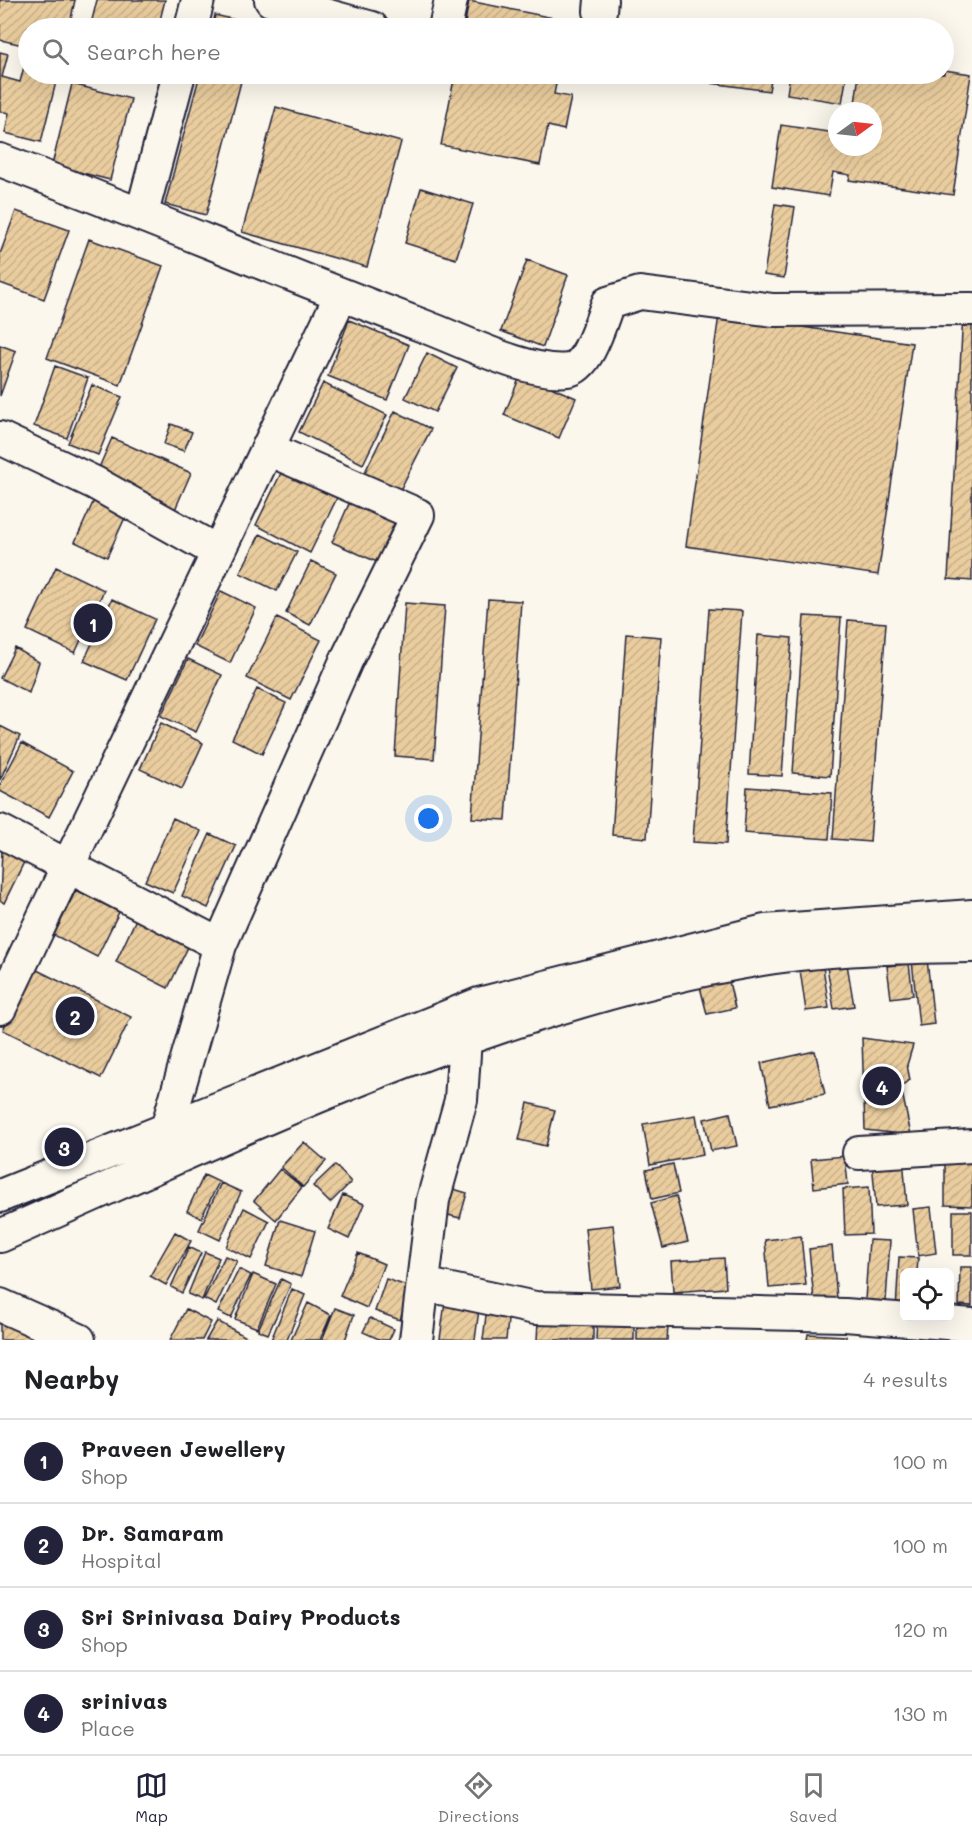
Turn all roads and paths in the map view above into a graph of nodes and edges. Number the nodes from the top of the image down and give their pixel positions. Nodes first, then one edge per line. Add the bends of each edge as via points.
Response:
1 (198, 0) edge
2 (271, 0) edge
3 (451, 0) edge
4 (194, 18) edge
5 (336, 18) edge
6 (447, 18) edge
7 (176, 84) edge
8 (0, 160) edge
9 (142, 213) junction
10 (341, 295) junction
11 (972, 309) edge
12 (0, 438) edge
13 (268, 449) junction
14 (218, 552) junction
15 (0, 831) edge
16 (68, 866) junction
17 (972, 916) edge
18 (220, 945) junction
19 (972, 946) edge
20 (0, 1008) edge
21 (465, 1038) junction
22 (166, 1132) junction
23 (972, 1146) edge
24 (859, 1153) dead end
25 (165, 1164) junction
26 (0, 1196) edge
27 (0, 1236) edge
28 (423, 1284) junction
29 (0, 1305) edge
30 (972, 1325) edge
31 (79, 1340) edge
32 (416, 1340) edge

1 - 4 street
2 - 5 street
3 - 6 street
7 - 9 street
8 - 9 street
9 - 10 street
10 - 11 street via 530,366 570,370 585,360 608,303 640,293 773,310
10 - 13 street
12 - 14 street via 95,483
13 - 14 street
13 - 18 street via 418,514 346,661
14 - 16 street
15 - 16 street
16 - 18 street
16 - 20 street
17 - 22 street via 765,931 479,1004
18 - 22 street
19 - 21 street via 891,947 763,959 643,985
21 - 25 street
21 - 28 street via 461,1100 433,1200
22 - 25 street
22 - 26 street
23 - 24 street
25 - 27 street
28 - 30 street via 535,1308 845,1315
28 - 32 street
29 - 31 street

